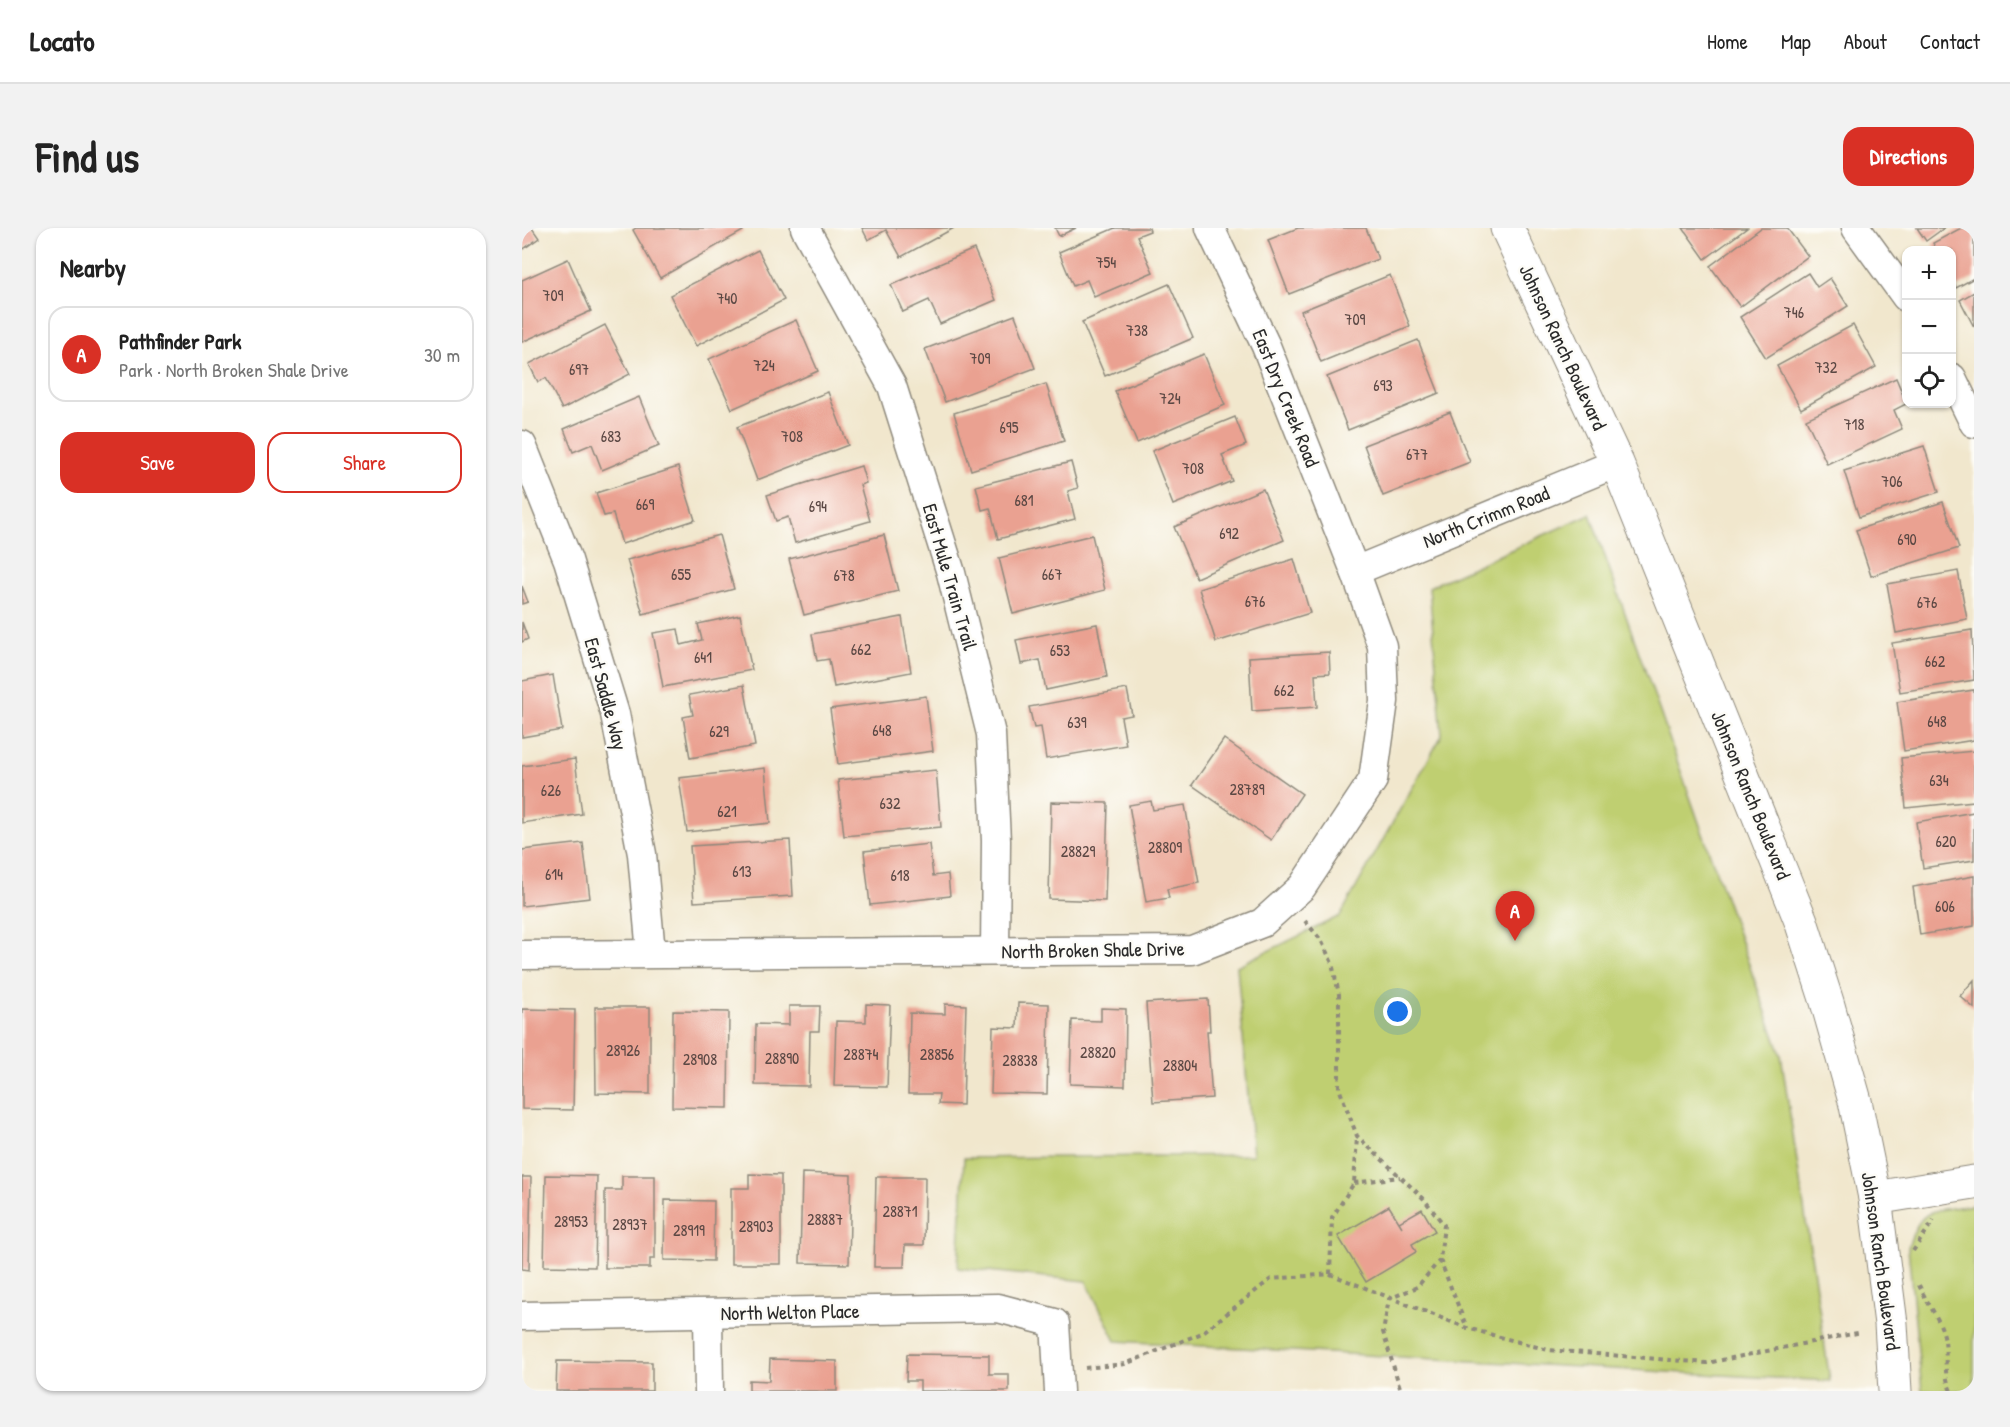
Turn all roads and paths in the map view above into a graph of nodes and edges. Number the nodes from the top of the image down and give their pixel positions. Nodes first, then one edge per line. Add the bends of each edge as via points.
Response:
1 (805, 228) edge
2 (1210, 228) edge
3 (1507, 228) edge
4 (1856, 228) edge
5 (1902, 291) edge
6 (1956, 386) edge
7 (1974, 423) edge
8 (522, 445) edge
9 (1617, 463) junction
10 (1355, 571) junction
11 (1285, 902) junction
12 (996, 951) junction
13 (651, 954) junction
14 (522, 955) edge
15 (1357, 1136) junction
16 (1400, 1177) junction
17 (1974, 1182) edge
18 (1354, 1183) junction
19 (1875, 1198) junction
20 (1935, 1218) dead end
21 (1440, 1260) junction
22 (1914, 1262) dead end
23 (1330, 1275) junction
24 (1919, 1282) dead end
25 (1389, 1299) junction
26 (708, 1314) junction
27 (522, 1316) edge
28 (1891, 1324) junction
29 (1467, 1328) junction
30 (1058, 1379) edge
31 (709, 1391) edge
32 (1401, 1391) edge
33 (1895, 1391) edge
34 (1951, 1391) edge

1 - 12 street, East Mule Train Trail via 892,386 951,573 991,734
2 - 10 street, East Dry Creek Road via 1266,346
3 - 9 street, Johnson Ranch Boulevard
4 - 5 street
6 - 7 street
8 - 13 street, East Saddle Way via 568,560 615,714 642,854
9 - 10 street, North Crimm Road
9 - 19 street, Johnson Ranch Boulevard via 1801,921 1855,1101
10 - 11 street, North Broken Shale Drive via 1382,645 1384,701 1373,780 1302,887
11 - 12 street, North Broken Shale Drive via 1262,923 1192,950
11 - 15 path via 1322,940 1332,963 1339,994 1339,1088
12 - 13 street, North Broken Shale Drive
13 - 14 street, North Broken Shale Drive
15 - 16 path
15 - 18 path
16 - 18 path
16 - 21 path via 1444,1225
17 - 19 street
18 - 23 path via 1332,1218
19 - 28 street, Johnson Ranch Boulevard
20 - 22 path via 1913,1251
21 - 25 path via 1417,1287
21 - 29 path
23 - 25 path
23 - 30 path via 1271,1280 1202,1333 1125,1364 1084,1368
24 - 34 path via 1945,1340 1945,1370
25 - 29 path
25 - 32 path via 1383,1332
26 - 27 street, North Welton Place
26 - 30 street, North Welton Place via 998,1308 1055,1323
26 - 31 street
28 - 29 path via 1707,1363 1548,1350
28 - 33 street, Johnson Ranch Boulevard

